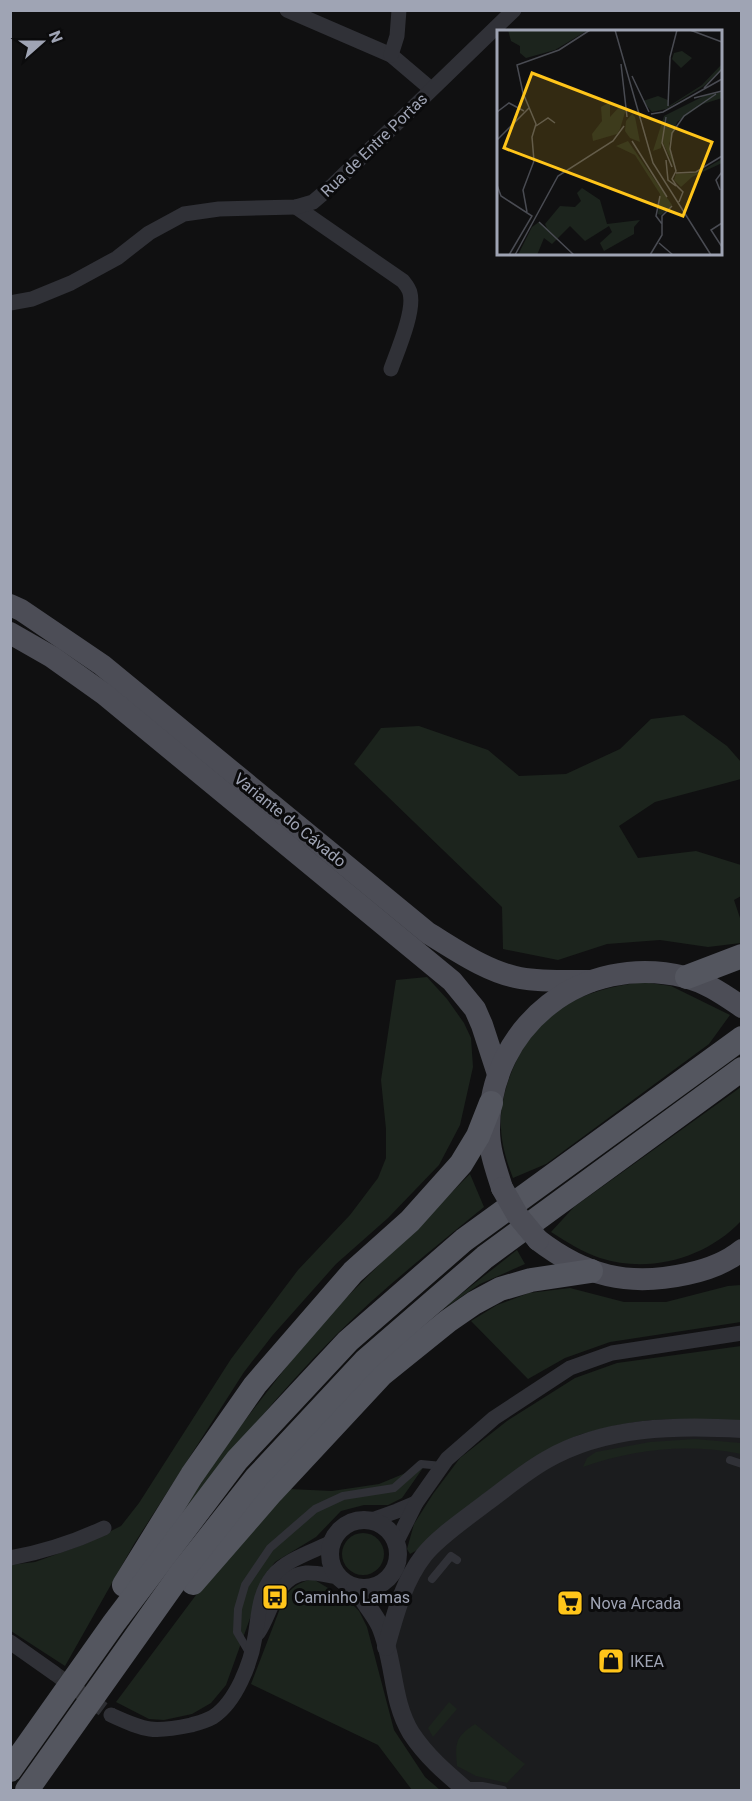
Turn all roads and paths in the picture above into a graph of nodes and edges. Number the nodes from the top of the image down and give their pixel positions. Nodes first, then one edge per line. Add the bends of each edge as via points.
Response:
1 (287, 10) edge
2 (399, 10) edge
3 (514, 10) edge
4 (391, 55) junction
5 (431, 89) junction
6 (296, 207) junction
7 (10, 303) edge
8 (391, 369) dead end
9 (10, 605) edge
10 (10, 633) edge
11 (741, 956) edge
12 (687, 977) junction
13 (591, 981) junction
14 (741, 1006) edge
15 (741, 1038) edge
16 (741, 1069) edge
17 (498, 1074) junction
18 (491, 1103) junction
19 (741, 1250) edge
20 (709, 1270) junction
21 (741, 1270) edge
22 (591, 1271) junction
23 (741, 1333) edge
24 (741, 1429) edge
25 (730, 1460) dead end
26 (741, 1464) edge
27 (442, 1466) junction
28 (416, 1503) junction
29 (369, 1521) junction
30 (104, 1528) dead end
31 (332, 1542) junction
32 (396, 1543) junction
33 (424, 1554) junction
34 (10, 1558) edge
35 (457, 1560) dead end
36 (392, 1572) junction
37 (339, 1577) junction
38 (432, 1580) dead end
39 (355, 1587) junction
40 (379, 1625) junction
41 (255, 1638) junction
42 (10, 1642) edge
43 (386, 1647) junction
44 (250, 1654) junction
45 (86, 1662) junction
46 (54, 1673) tunnel mouth
47 (102, 1684) junction
48 (111, 1715) tunnel mouth
49 (10, 1770) edge
50 (464, 1789) edge
51 (27, 1791) edge
52 (503, 1791) edge

1 - 4 street
2 - 4 street
3 - 5 street, Rua de Entre Portas
4 - 5 street
5 - 6 street, Rua de Entre Portas via 333,185 313,202
6 - 7 street, Rua de Entre Portas via 184,214 71,283 32,299
6 - 8 street via 403,280 410,290 405,331
9 - 13 main road, Variante do Cávado via 102,665 428,933 465,955 518,978
10 - 17 main road, Variante do Cávado via 104,694 452,981 475,1009
11 - 12 highway
12 - 13 main road via 622,973
12 - 14 main road
13 - 17 main road via 538,1013 512,1045
15 - 45 highway via 464,1240 348,1341 237,1460
16 - 47 highway via 485,1257 366,1360 256,1478 181,1573
17 - 18 main road
18 - 22 main road, bridge via 492,1151 502,1188 518,1216 537,1240 560,1257
18 - 45 highway via 461,1164 410,1221 353,1272 255,1385 180,1493 100,1623
19 - 20 main road
20 - 21 main road
20 - 22 main road via 648,1281
22 - 47 highway via 501,1289 448,1321 381,1375 175,1602 130,1665
23 - 27 street via 612,1353 570,1368 494,1418
24 - 33 street via 692,1426 649,1430 578,1445 547,1459 518,1479
25 - 26 lane
27 - 28 street
27 - 44 lane via 421,1464 394,1488 343,1496 315,1509 270,1548 245,1585 238,1609 237,1632
28 - 29 street
28 - 32 street
29 - 31 street via 348,1524
29 - 32 street via 382,1525
30 - 34 street via 83,1538
31 - 37 street via 332,1566
31 - 41 street via 289,1562 273,1575 262,1594
32 - 36 street via 398,1554
33 - 36 street via 405,1559
33 - 43 street via 401,1595
35 - 38 lane via 451,1556
36 - 39 street via 378,1586
36 - 40 street via 380,1597
37 - 39 street
37 - 41 street via 307,1572 284,1583
39 - 40 street
40 - 43 street
41 - 44 street
42 - 46 street
43 - 50 street via 400,1710 411,1733 435,1763
44 - 48 street via 241,1682 213,1717 157,1730 141,1728
45 - 49 highway
47 - 51 highway
50 - 52 lane via 482,1786

